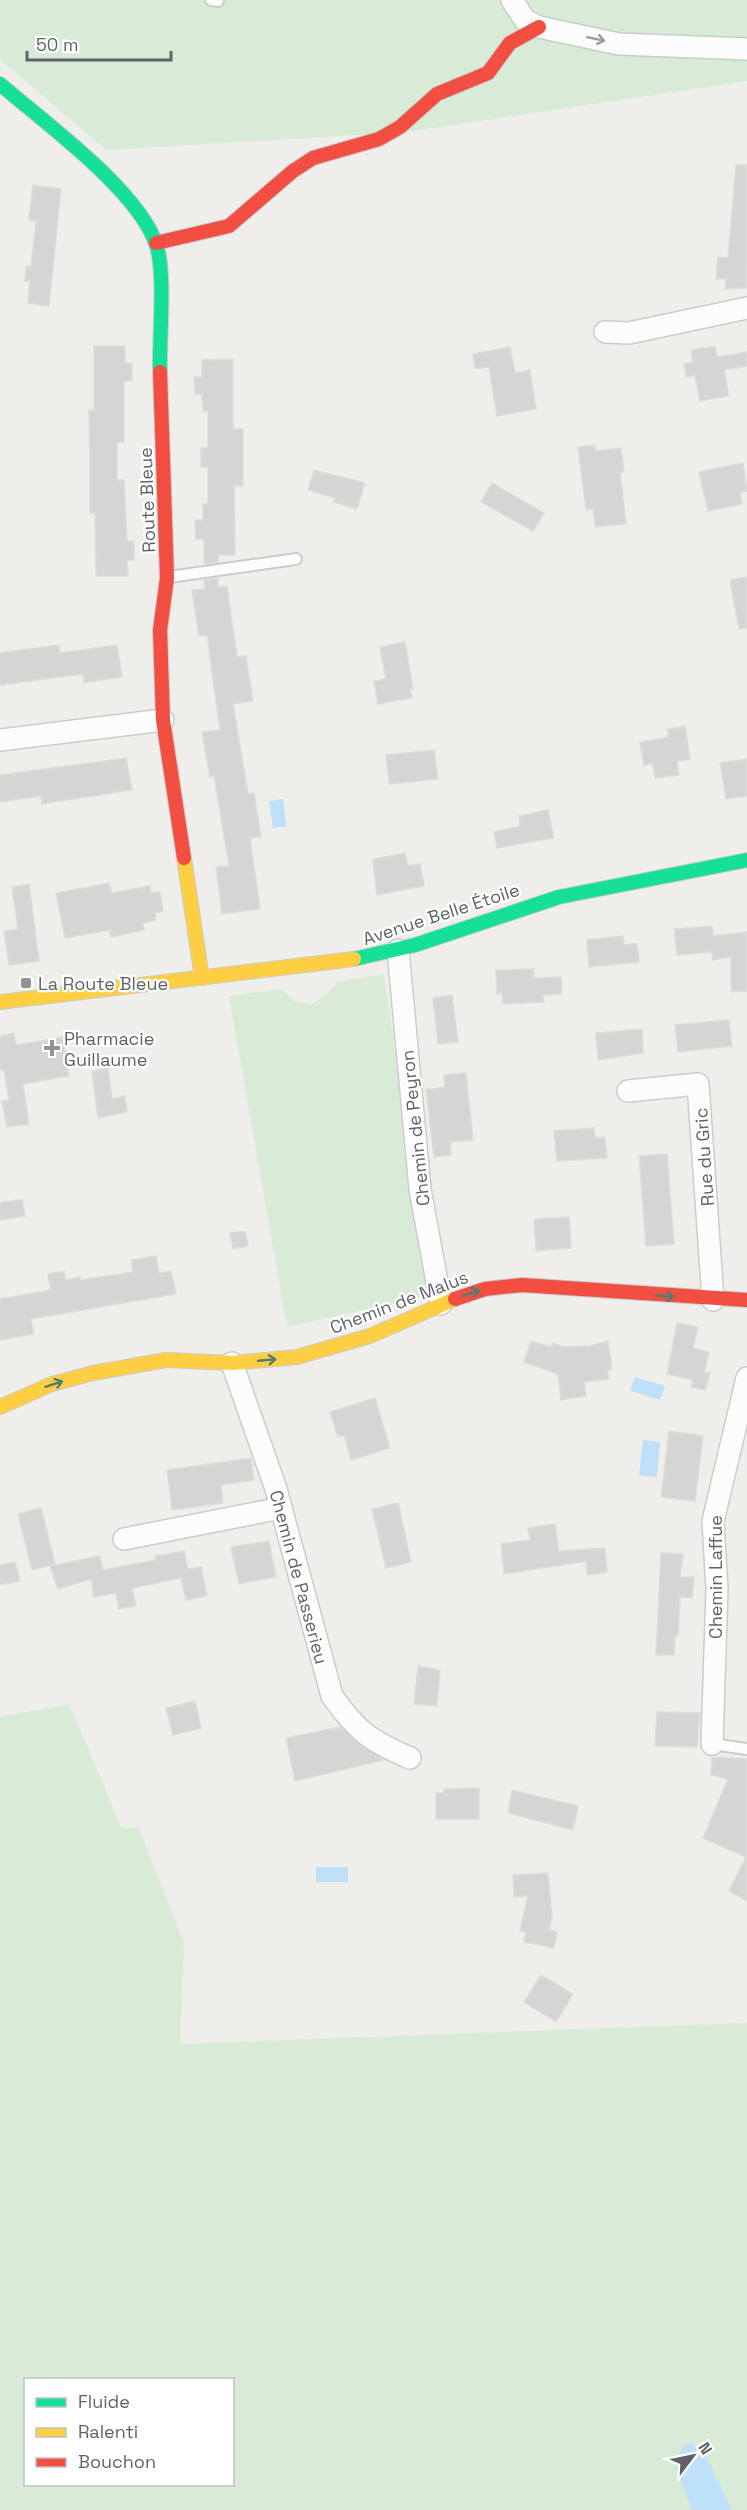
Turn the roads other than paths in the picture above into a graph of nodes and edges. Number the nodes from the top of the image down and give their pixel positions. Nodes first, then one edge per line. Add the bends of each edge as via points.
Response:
1 (512, 0) edge
2 (539, 27) junction
3 (747, 50) edge
4 (0, 84) edge
5 (156, 243) junction
6 (747, 308) edge
7 (605, 332) dead end
8 (296, 559) dead end
9 (167, 578) junction
10 (163, 720) junction
11 (0, 740) edge
12 (747, 860) edge
13 (398, 950) junction
14 (202, 978) junction
15 (0, 1002) edge
16 (628, 1091) dead end
17 (714, 1300) junction
18 (747, 1300) edge
19 (441, 1304) junction
20 (232, 1363) junction
21 (747, 1378) edge
22 (0, 1407) edge
23 (281, 1508) junction
24 (123, 1539) dead end
25 (712, 1744) joint
26 (747, 1749) edge
27 (410, 1758) dead end

1 - 2 street via 525,20
2 -> 3 street via 619,44
2 - 5 street via 510,43 488,73 437,94 379,140 313,158 229,226
4 - 5 street, Route Bleue via 115,184 135,205
5 - 9 street, Route Bleue via 160,265
6 - 7 street via 639,331
8 - 9 lane
9 - 10 street, Route Bleue via 160,630
10 - 11 street
10 - 14 street, Route Bleue
12 - 13 street, Avenue Belle Étoile via 559,897
13 - 14 street, Avenue Belle Étoile via 365,958
13 - 19 street, Chemin de Peyron via 420,1189
14 - 15 street, Avenue Belle Étoile
16 - 17 street, Rue du Gric via 698,1084
17 - 18 street, Chemin de Malus
19 -> 17 street, Chemin de Malus via 485,1289 522,1285
20 -> 19 street, Chemin de Malus via 297,1357 370,1336
22 -> 20 street, Chemin de Malus via 51,1384 93,1373 166,1360
20 - 23 street, Chemin de Passerieu
21 - 25 street, Chemin Laffue via 713,1521 717,1589
23 - 24 street
23 - 27 street, Chemin de Passerieu via 332,1696 351,1723 376,1743
25 - 26 lane, Chemin Laffue

